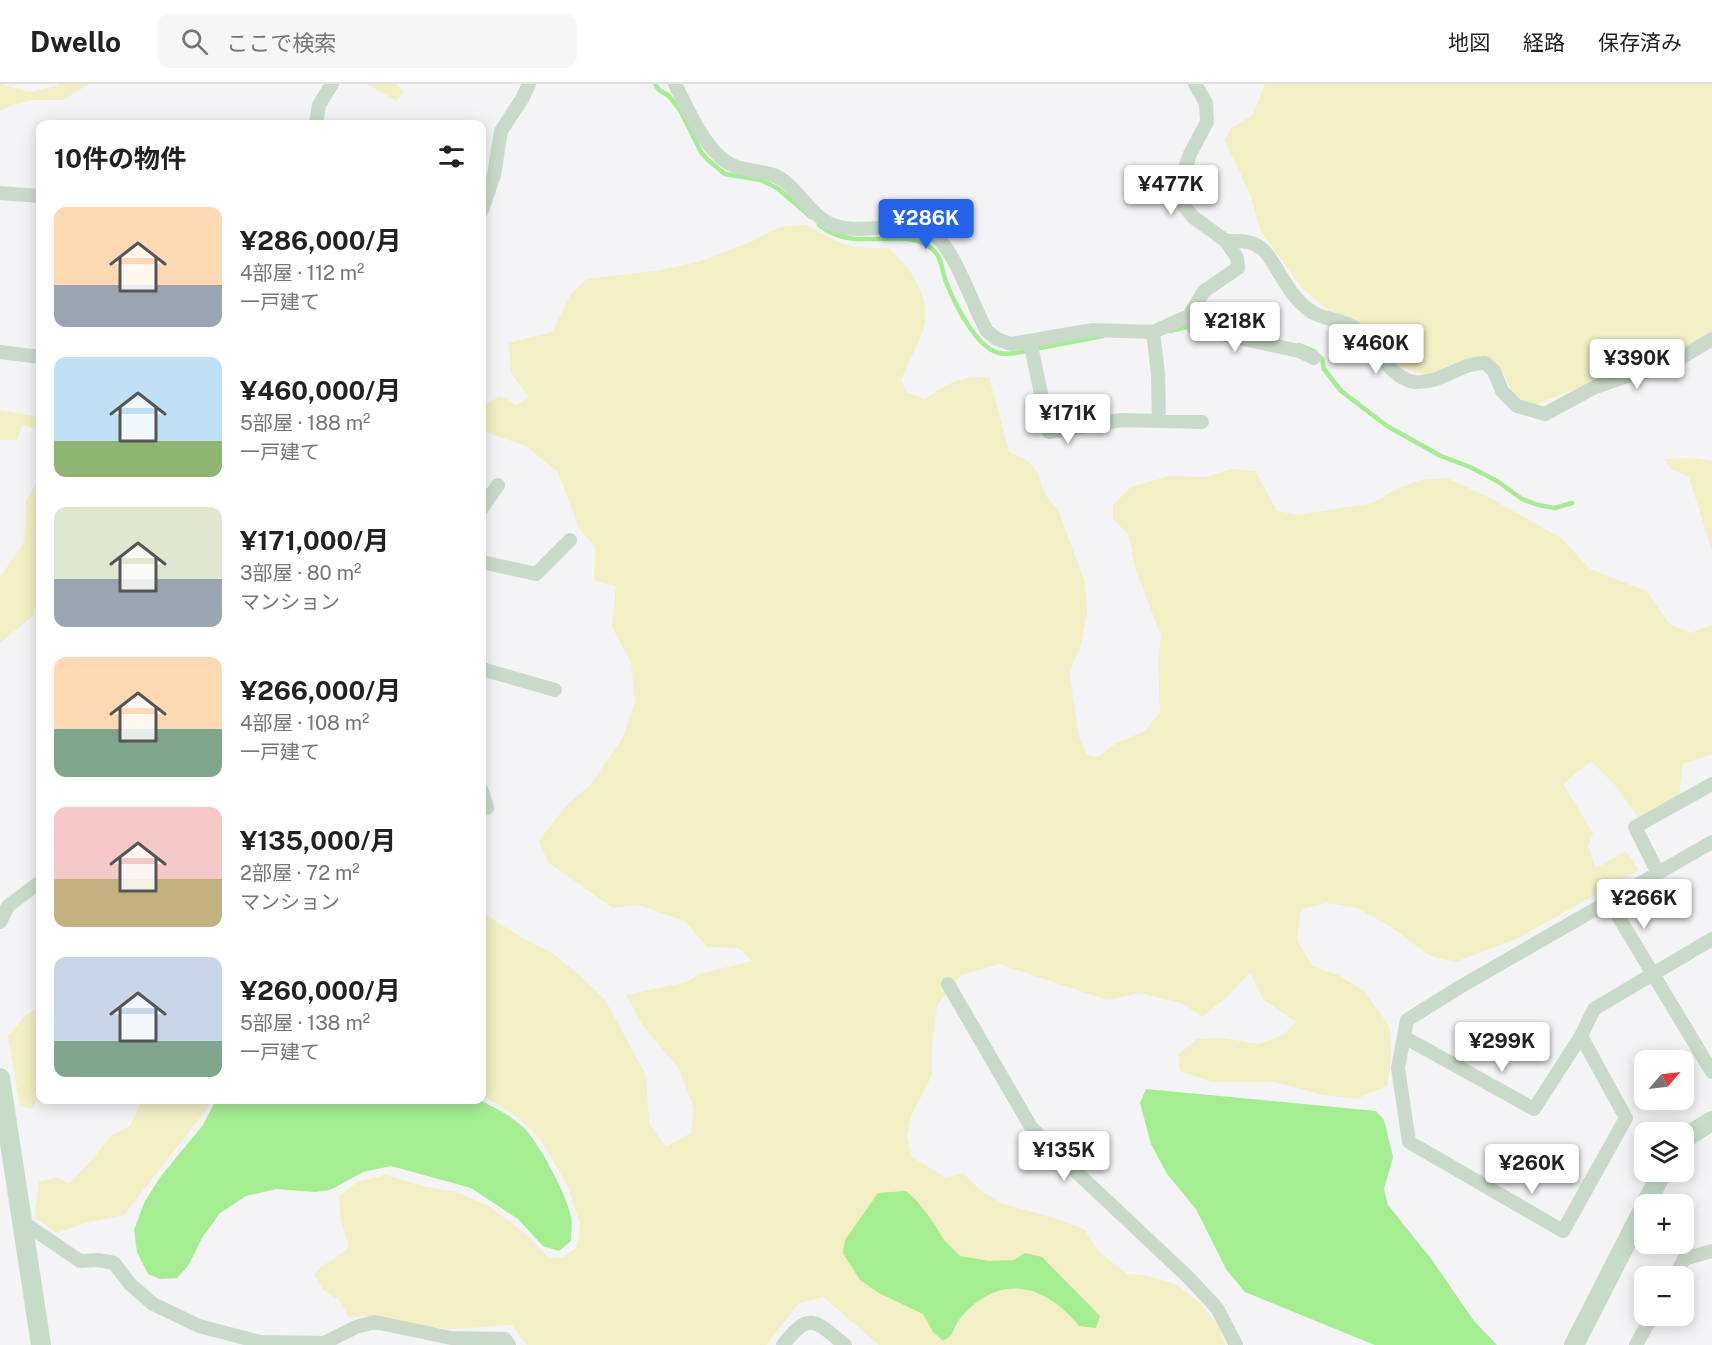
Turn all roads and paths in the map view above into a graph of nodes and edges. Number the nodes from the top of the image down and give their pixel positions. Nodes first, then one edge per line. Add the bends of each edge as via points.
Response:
1 (332, 84) edge
2 (529, 84) edge
3 (675, 84) edge
4 (1195, 84) edge
5 (317, 120) edge
6 (488, 173) edge
7 (0, 194) edge
8 (36, 196) edge
9 (1226, 240) junction
10 (1189, 316) junction
11 (1153, 332) junction
12 (1712, 339) edge
13 (1030, 341) junction
14 (0, 352) edge
15 (36, 356) edge
16 (1314, 358) dead end
17 (1159, 421) junction
18 (1202, 422) dead end
19 (498, 485) dead end
20 (486, 502) edge
21 (570, 540) dead end
22 (486, 563) edge
23 (486, 670) edge
24 (555, 690) dead end
25 (1712, 784) edge
26 (1712, 842) edge
27 (1658, 873) junction
28 (36, 889) edge
29 (1609, 901) junction
30 (0, 922) edge
31 (1712, 939) edge
32 (1653, 974) junction
33 (948, 984) dead end
34 (1404, 1036) junction
35 (1581, 1036) junction
36 (1712, 1072) edge
37 (0, 1078) edge
38 (1712, 1121) edge
39 (1694, 1132) edge
40 (23, 1225) junction
41 (1634, 1228) edge
42 (1712, 1251) edge
43 (1680, 1266) edge
44 (1646, 1326) edge
45 (41, 1345) edge
46 (509, 1345) edge
47 (783, 1345) edge
48 (845, 1345) edge
49 (1236, 1345) edge
50 (1574, 1345) edge
51 (1636, 1345) edge

1 - 5 street via 319,105
2 - 6 street via 501,132
3 - 13 street via 710,147 732,165 770,173 784,181 834,226 859,230 923,229 935,236 947,248 987,331 1011,344
4 - 9 street via 1206,103 1207,122 1190,154 1178,187 1179,196 1193,217
7 - 8 street
9 - 10 street via 1237,258 1238,268 1204,291
9 - 12 street via 1260,247 1300,302 1325,318 1351,325 1399,375 1414,382 1426,381 1473,363 1485,363 1494,371 1502,391 1517,406 1545,414 1593,388 1666,367
10 - 11 street
10 - 16 street via 1194,328 1299,351
11 - 13 street via 1093,330
11 - 17 street
13 - 17 street via 1049,432 1122,420
14 - 15 street
17 - 18 street
19 - 20 street
21 - 22 street via 536,574
23 - 24 street
25 - 27 street via 1635,828
26 - 27 street
27 - 29 street
28 - 30 street via 8,906
29 - 32 street
29 - 34 street via 1407,1020
31 - 32 street
32 - 35 street via 1594,1010
32 - 36 street
33 - 49 street via 1031,1127 1187,1276 1217,1308
34 - 35 street via 1534,1109
34 - 35 street via 1398,1068 1409,1142 1563,1231 1626,1118
37 - 40 street
38 - 39 street
40 - 45 street
40 - 46 street via 80,1261 114,1263 153,1304 199,1326 260,1342 324,1343 375,1322 451,1338 505,1340
41 - 50 street
42 - 43 street via 1684,1259
44 - 51 street
47 - 48 street via 802,1324 812,1322

